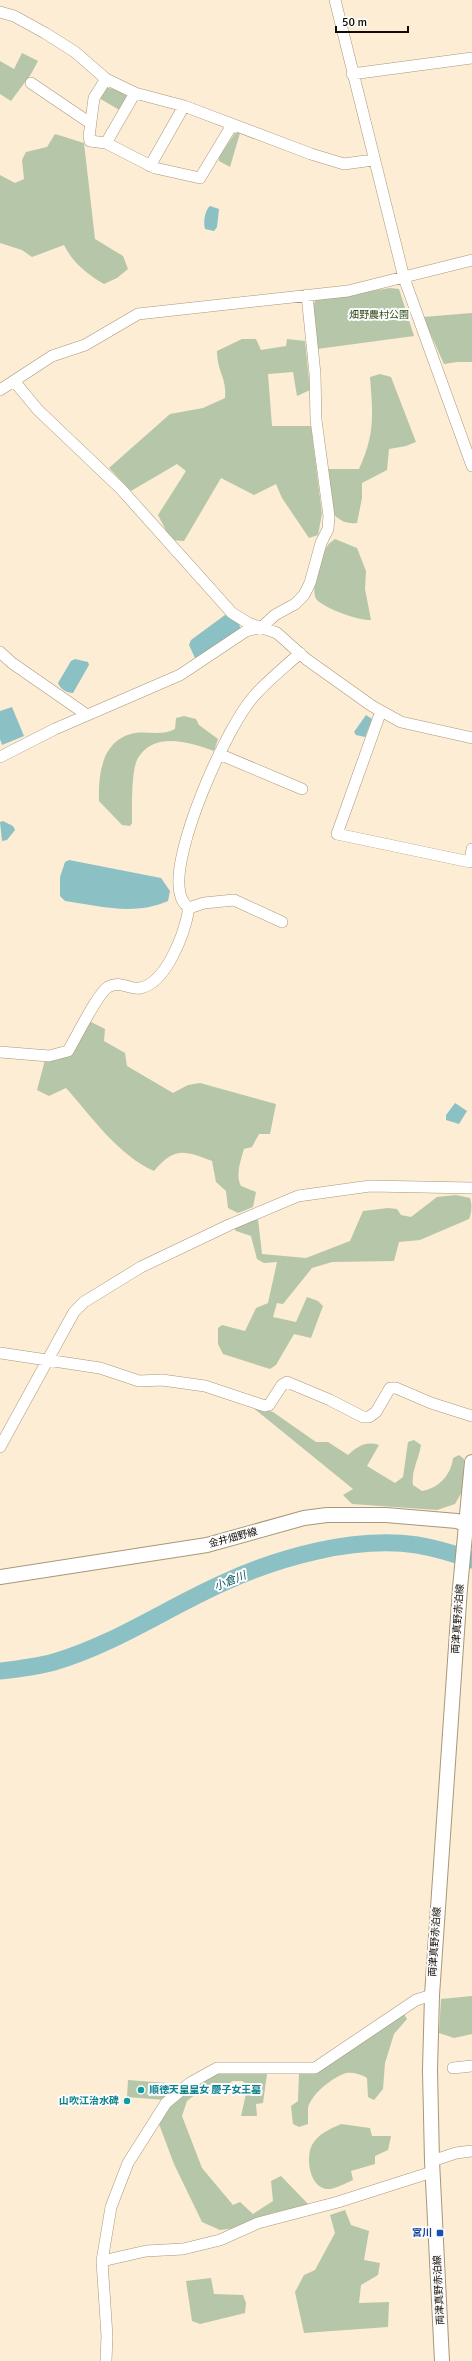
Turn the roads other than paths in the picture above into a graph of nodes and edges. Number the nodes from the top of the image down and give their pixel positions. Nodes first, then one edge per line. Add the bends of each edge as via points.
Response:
1 (335, 0) edge
2 (0, 12) edge
3 (472, 58) edge
4 (352, 74) junction
5 (106, 79) junction
6 (31, 83) dead end
7 (135, 93) junction
8 (184, 106) junction
9 (90, 123) junction
10 (232, 125) junction
11 (106, 143) junction
12 (373, 160) junction
13 (150, 166) junction
14 (472, 260) edge
15 (404, 278) junction
16 (307, 295) junction
17 (14, 381) junction
18 (0, 390) edge
19 (472, 466) edge
20 (262, 627) junction
21 (0, 652) edge
22 (300, 653) junction
23 (381, 711) junction
24 (87, 715) junction
25 (472, 738) edge
26 (219, 754) junction
27 (0, 757) edge
28 (302, 789) dead end
29 (472, 849) edge
30 (471, 863) edge
31 (189, 908) junction
32 (282, 922) dead end
33 (0, 1052) edge
34 (472, 1188) edge
35 (0, 1353) edge
36 (49, 1360) junction
37 (472, 1416) edge
38 (0, 1447) edge
39 (472, 1462) edge
40 (467, 1528) edge
41 (0, 1577) edge
42 (432, 1995) junction
43 (472, 2066) edge
44 (453, 2068) dead end
45 (472, 2151) edge
46 (432, 2167) junction
47 (102, 2261) junction
48 (106, 2361) edge
49 (442, 2361) edge

1 - 4 street
2 - 5 street via 14,16 45,33 75,52
3 - 4 street
4 - 12 street
5 - 7 street
5 - 9 street via 94,98
6 - 9 street
7 - 8 street
7 - 11 street
8 - 10 street
8 - 13 street
9 - 11 street via 90,141
10 - 12 street via 344,164
10 - 13 street via 200,178
11 - 13 street
12 - 15 street
14 - 15 street
15 - 16 street via 348,291
15 - 19 street
16 - 17 street via 138,314 85,345 52,356
16 - 20 street via 315,374 316,420 329,516 328,529 304,596
17 - 18 street
17 - 20 street via 38,410 121,489 232,613
20 - 22 street via 277,633
20 - 24 street via 246,631 180,675
21 - 24 street
22 - 23 street
22 - 26 street via 255,695 234,725
23 - 25 street via 401,722
23 - 30 street via 338,834
24 - 27 street
26 - 28 street
26 - 31 street via 195,815 183,855 180,894
29 - 30 street
31 - 32 street via 204,903 234,900
31 - 33 street via 182,937 165,968 147,986 138,989 124,984 116,985 102,992 68,1051 49,1056
34 - 36 street via 355,1187 298,1196 255,1213 141,1267 84,1302 74,1312
35 - 36 street
36 - 37 street via 100,1368 139,1381 162,1380 205,1386 265,1406 269,1405 282,1385 287,1382 363,1417 369,1417 376,1412 390,1388 396,1388
36 - 38 street
39 - 40 main road, 両津真野赤泊線
40 - 41 main road, 金井畑野線 via 457,1520 386,1515 320,1516 304,1518 207,1545
40 - 42 main road, 両津真野赤泊線 via 460,1588
42 - 46 main road, 両津真野赤泊線
42 - 47 street via 416,2000 315,2068 217,2068 190,2083 166,2103 128,2163 112,2207
43 - 44 street
45 - 46 street via 456,2153
46 - 47 street via 338,2202 258,2223 220,2240 183,2249 146,2251
46 - 49 main road, 両津真野赤泊線
47 - 48 street

